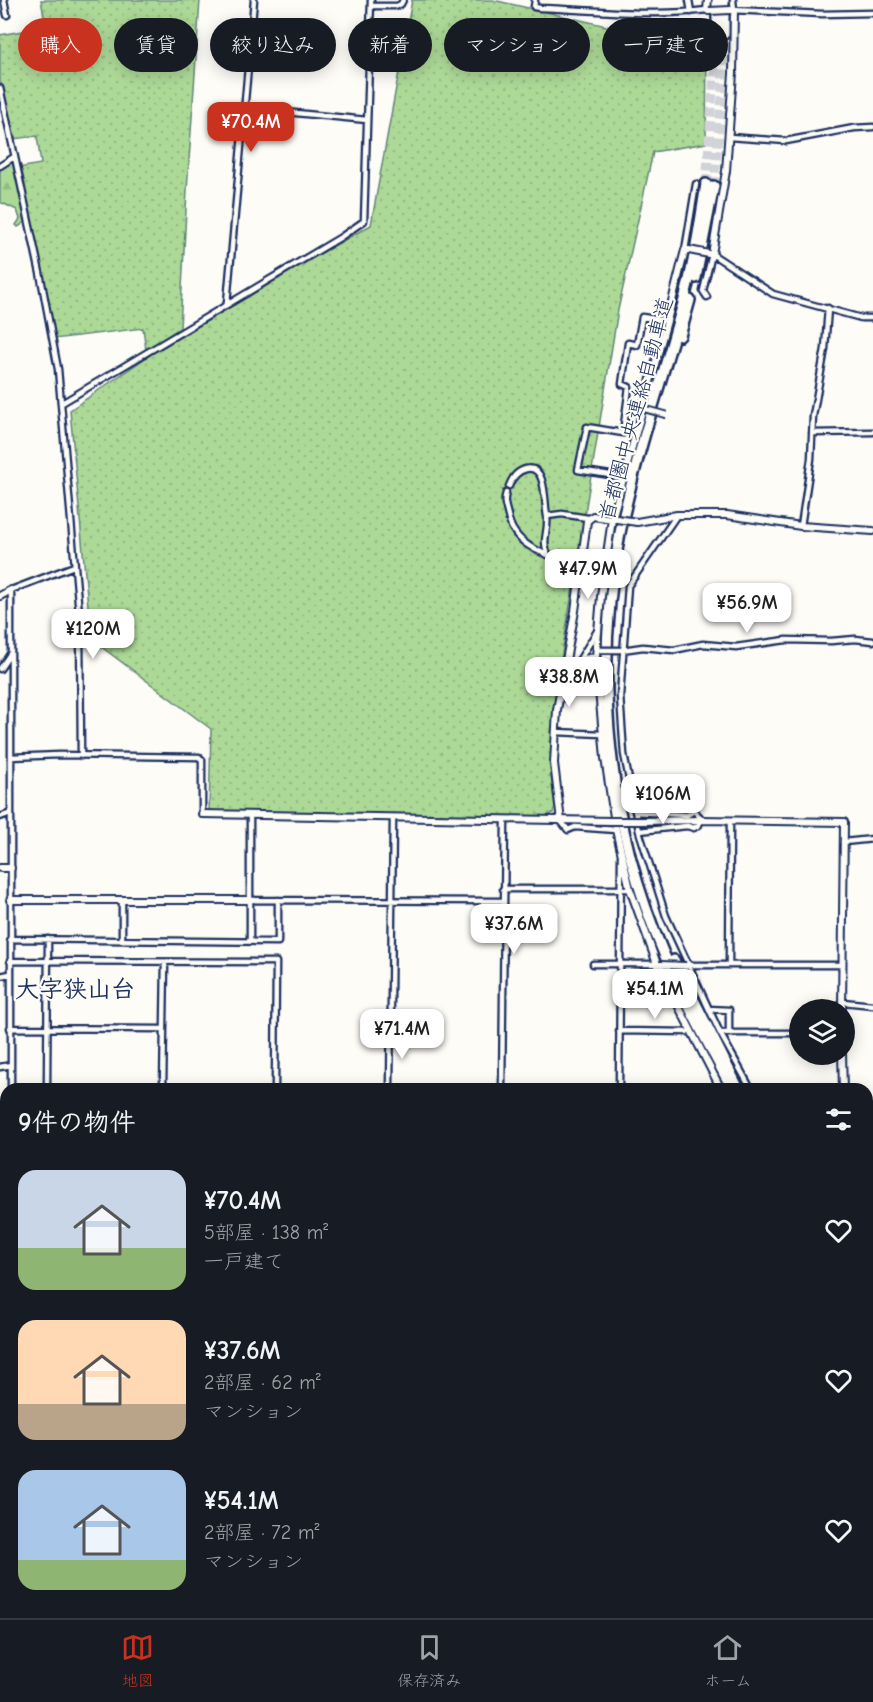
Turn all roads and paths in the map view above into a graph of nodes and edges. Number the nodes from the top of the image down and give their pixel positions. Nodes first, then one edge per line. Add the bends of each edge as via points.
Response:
1 (4, 0) edge
2 (254, 0) edge
3 (371, 0) edge
4 (403, 0) edge
5 (535, 0) edge
6 (689, 0) edge
7 (708, 0) edge
8 (717, 0) edge
9 (724, 0) edge
10 (733, 0) edge
11 (371, 6) junction
12 (708, 10) junction
13 (733, 10) junction
14 (691, 12) junction
15 (873, 14) edge
16 (8, 15) dead end
17 (0, 88) edge
18 (244, 108) junction
19 (367, 120) junction
20 (873, 127) edge
21 (729, 137) junction
22 (14, 157) junction
23 (0, 166) edge
24 (705, 185) junction
25 (687, 250) junction
26 (711, 254) junction
27 (707, 297) dead end
28 (227, 303) junction
29 (828, 308) junction
30 (873, 318) edge
31 (668, 321) junction
32 (62, 403) junction
33 (644, 408) junction
34 (667, 415) dead end
35 (873, 432) edge
36 (812, 433) junction
37 (623, 477) junction
38 (509, 486) dead end
39 (506, 493) dead end
40 (677, 515) junction
41 (547, 516) junction
42 (588, 518) junction
43 (614, 519) junction
44 (801, 526) junction
45 (873, 531) edge
46 (544, 543) junction
47 (534, 549) junction
48 (548, 555) junction
49 (74, 566) junction
50 (580, 567) junction
51 (11, 590) junction
52 (0, 596) edge
53 (597, 632) junction
54 (873, 641) edge
55 (622, 650) junction
56 (11, 652) junction
57 (598, 652) junction
58 (580, 659) junction
59 (0, 669) edge
60 (561, 681) junction
61 (555, 732) junction
62 (602, 734) junction
63 (81, 756) junction
64 (11, 757) junction
65 (635, 812) junction
66 (11, 813) junction
67 (202, 814) joint
68 (250, 816) junction
69 (0, 817) edge
70 (393, 818) junction
71 (505, 820) junction
72 (700, 820) junction
73 (561, 821) junction
74 (730, 821) junction
75 (616, 830) junction
76 (639, 831) junction
77 (873, 839) edge
78 (844, 842) junction
79 (621, 851) junction
80 (0, 868) edge
81 (11, 868) junction
82 (503, 889) junction
83 (620, 889) junction
84 (630, 889) junction
85 (10, 900) junction
86 (122, 900) junction
87 (250, 900) junction
88 (278, 900) junction
89 (392, 901) junction
90 (503, 901) junction
91 (10, 939) junction
92 (48, 939) junction
93 (122, 939) junction
94 (250, 941) junction
95 (10, 961) junction
96 (48, 961) junction
97 (165, 962) junction
98 (593, 964) dead end
99 (620, 964) junction
100 (659, 964) junction
101 (686, 965) junction
102 (729, 965) junction
103 (842, 965) junction
104 (10, 974) junction
105 (0, 976) edge
106 (842, 999) edge
107 (873, 1005) edge
108 (855, 1006) edge
109 (709, 1009) junction
110 (10, 1028) junction
111 (48, 1028) junction
112 (164, 1029) junction
113 (620, 1031) junction
114 (691, 1032) junction
115 (729, 1032) junction
116 (720, 1033) junction
117 (789, 1033) edge
118 (11, 1065) junction
119 (842, 1065) edge
120 (0, 1067) edge
121 (11, 1083) edge
122 (47, 1083) edge
123 (163, 1083) edge
124 (274, 1083) edge
125 (390, 1083) edge
126 (502, 1083) edge
127 (619, 1083) edge
128 (718, 1083) edge
129 (729, 1083) edge
130 (736, 1083) edge
131 (747, 1083) edge
132 (843, 1083) edge

1 - 16 street
2 - 18 street
3 - 11 street
4 - 11 street via 397,6
5 - 14 street via 534,7 540,8
6 - 14 street
7 - 12 street
8 - 9 highway via 721,34
10 - 13 street
11 - 19 street
12 - 13 street, bridge
12 - 14 street
13 - 15 street
13 - 21 street
17 - 22 street
18 - 19 street
18 - 28 street
19 - 28 street via 364,221
20 - 21 street via 786,141
21 - 26 street
22 - 23 street
22 - 32 street via 49,316
24 - 25 street
24 - 129 highway, 首都圏中央連絡自動車道 via 686,294 620,532 610,608 607,701 620,807 641,892 686,1001
24 - 130 highway, 首都圏中央連絡自動車道 via 702,249 626,533 616,608 613,701 624,797 648,891 669,950
25 - 26 street, bridge
25 - 31 street
26 - 27 street via 703,291
26 - 29 street via 773,294
28 - 32 street
29 - 30 street
29 - 36 street
31 - 33 street
31 - 37 street via 642,317 637,345 628,344 622,384 629,387 622,433 587,427 578,470
32 - 49 street
33 - 34 street, bridge
33 - 37 street
35 - 36 street
36 - 44 street
37 - 43 street
38 - 41 street via 524,469 539,473
39 - 47 street via 504,502 512,531
40 - 43 street, bridge via 637,522
40 - 44 street via 727,515
40 - 55 street via 628,586
41 - 42 street
41 - 46 street
42 - 43 street
42 - 50 street
43 - 53 street
44 - 45 street
46 - 47 street
46 - 48 street
47 - 48 street
48 - 50 street
49 - 51 street
49 - 63 street via 82,651
50 - 60 street
51 - 52 street
51 - 56 street
53 - 57 street
53 - 58 street
54 - 55 street via 786,640 736,647 704,644 674,650
55 - 57 street, bridge
55 - 65 street via 624,754
56 - 59 street
56 - 64 street
57 - 58 street
57 - 62 street
58 - 60 street
60 - 61 street
61 - 62 street
61 - 73 street via 554,763
62 - 75 street
63 - 64 street
63 - 67 street via 201,758
64 - 66 street
65 - 72 street via 687,815 694,811
65 - 76 street
66 - 69 street
66 - 81 street
67 - 68 street
68 - 70 street
68 - 87 street
70 - 71 street
70 - 89 street
71 - 73 street
71 - 82 street
72 - 73 street, bridge
72 - 74 street
72 - 76 street via 694,828
73 - 75 street via 568,830
74 - 78 street via 844,822
74 - 102 street
75 - 79 street
76 - 101 street
77 - 78 street
78 - 103 street
79 - 83 street
79 - 84 street
80 - 81 street
81 - 85 street
82 - 83 street
82 - 90 street
83 - 84 street
83 - 99 street
84 - 100 street
85 - 86 street
85 - 91 street
86 - 87 street
86 - 93 street
87 - 88 street
87 - 94 street
88 - 89 street
88 - 94 street via 278,942
89 - 90 street
89 - 125 street
90 - 126 street
91 - 92 street
91 - 95 street
92 - 93 street
92 - 96 street
93 - 94 street
95 - 96 street
95 - 104 street
96 - 97 street
96 - 111 street
97 - 112 street
97 - 124 street via 276,962
98 - 99 street
99 - 100 street
99 - 113 street
100 - 101 street, bridge
100 - 114 street
101 - 102 street
101 - 109 street
102 - 103 street
103 - 106 street
104 - 105 street
104 - 110 street
107 - 108 street
109 - 115 street via 729,1010
109 - 116 street
110 - 111 street
110 - 118 street
111 - 112 street
111 - 122 street
112 - 123 street
113 - 114 street
113 - 127 street
114 - 128 street
115 - 116 street
115 - 117 street
116 - 131 street
118 - 120 street
118 - 121 street
119 - 132 street

